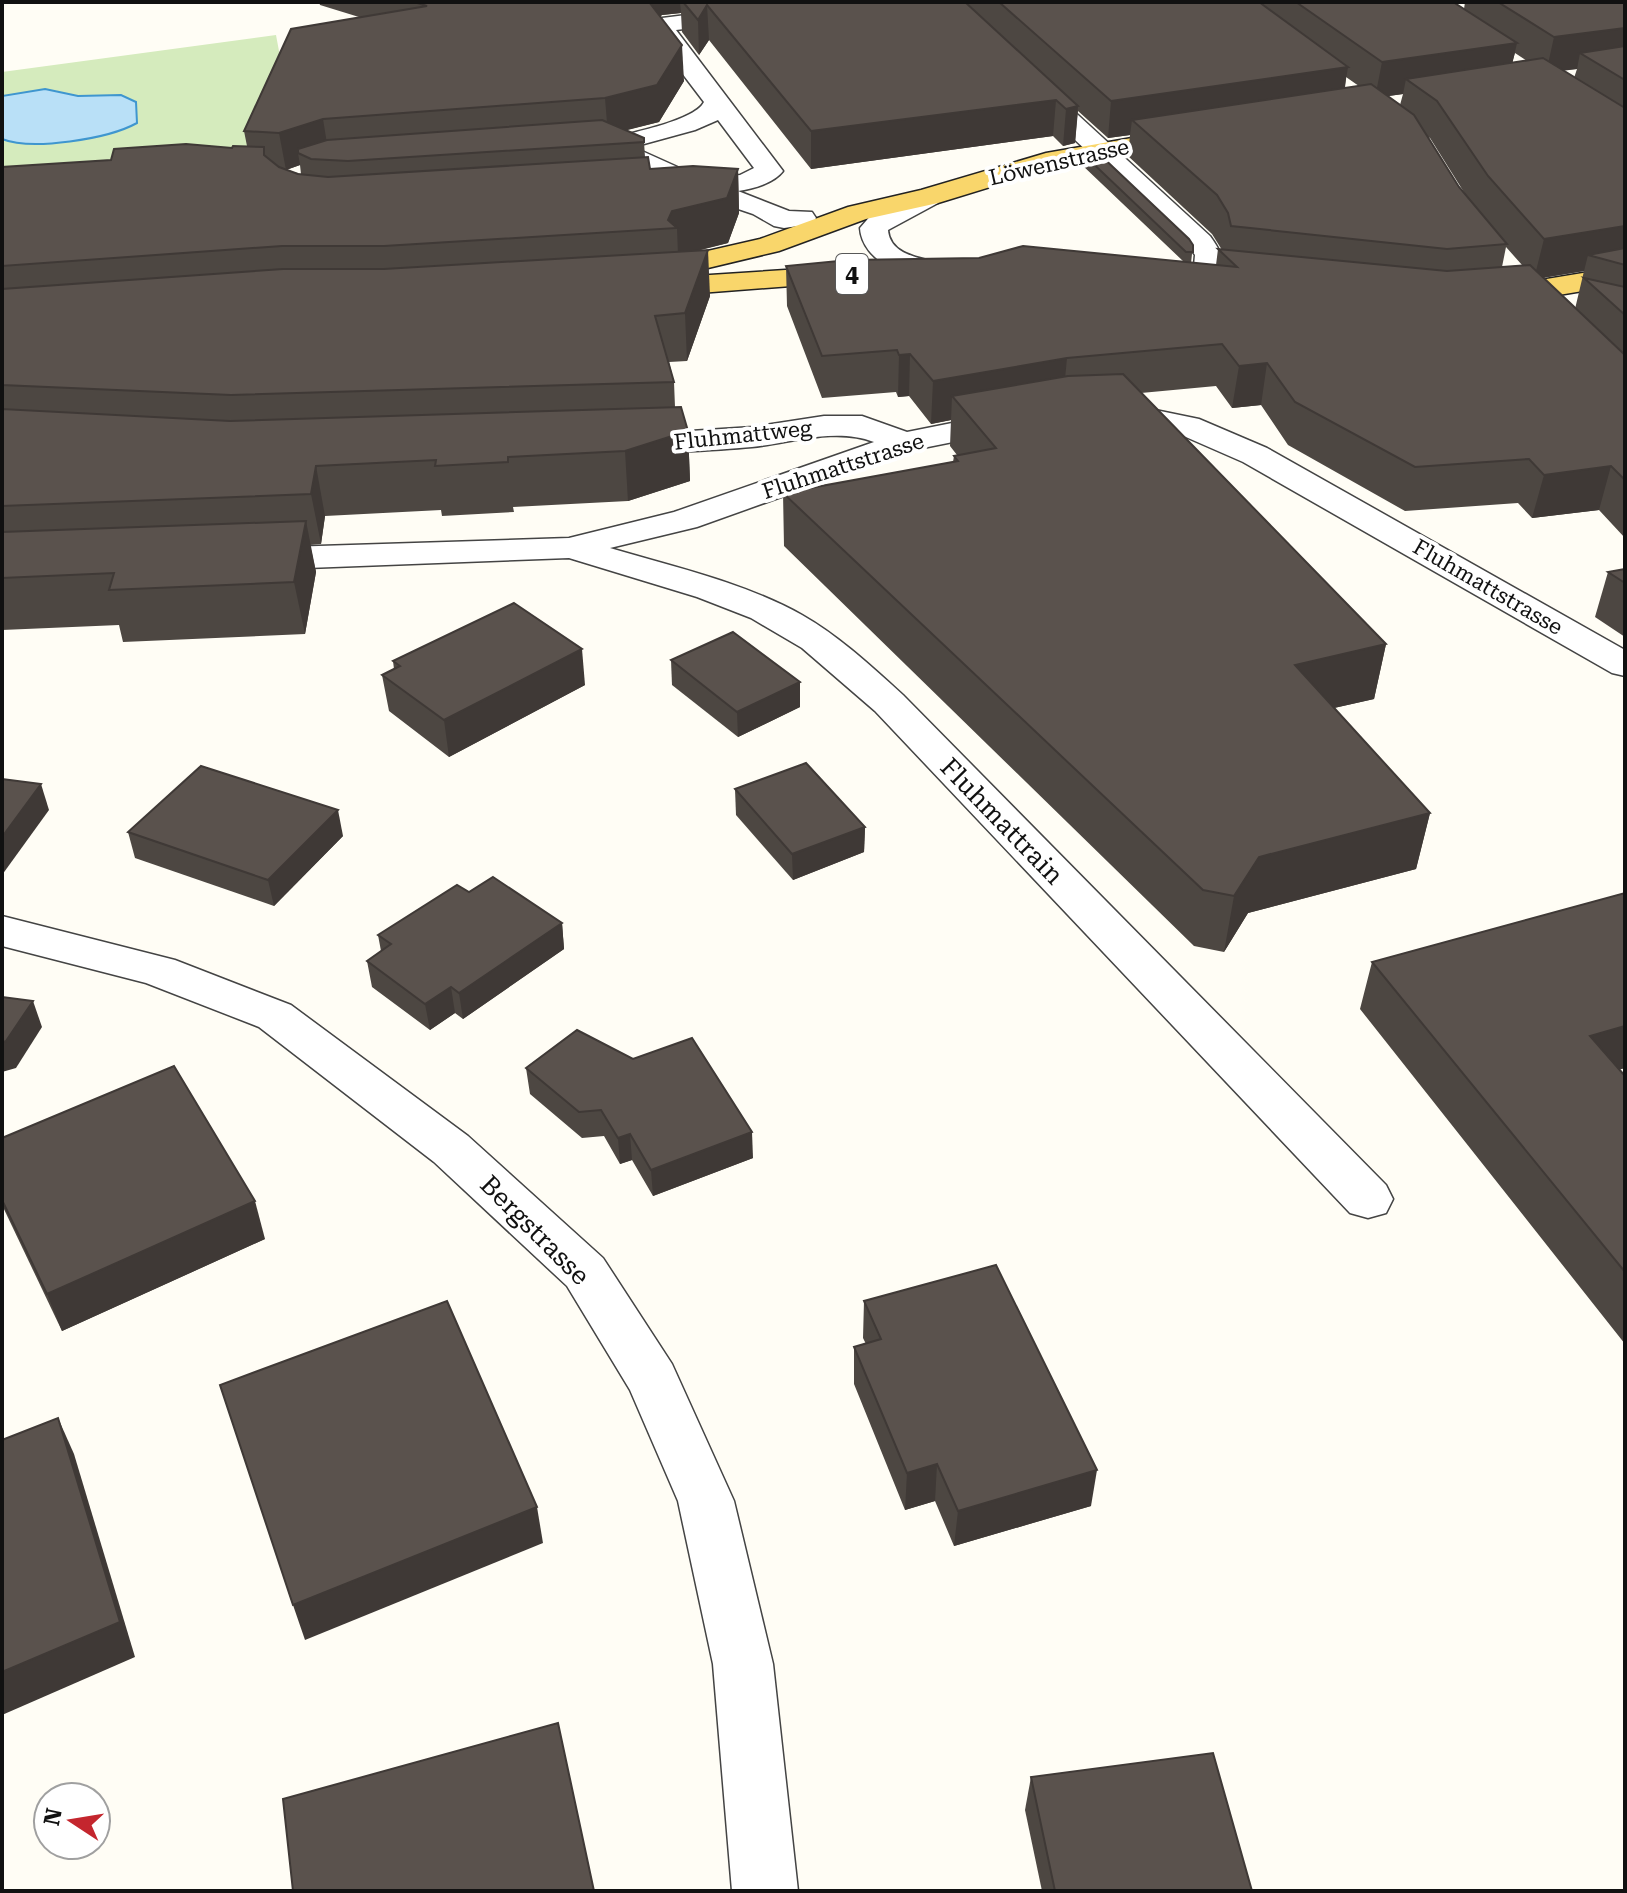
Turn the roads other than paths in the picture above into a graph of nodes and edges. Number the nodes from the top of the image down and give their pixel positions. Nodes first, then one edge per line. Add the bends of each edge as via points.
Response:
1 (846, 2) edge
2 (1018, 73) edge
3 (717, 102) junction
4 (1216, 132) edge
5 (609, 146) junction
6 (578, 148) edge
7 (1100, 150) junction
8 (700, 187) junction
9 (640, 191) edge
10 (928, 197) junction
11 (793, 229) junction
12 (1501, 266) edge
13 (960, 267) edge
14 (930, 269) junction
15 (1193, 275) joint
16 (1625, 275) edge
17 (1238, 280) edge
18 (1523, 293) junction
19 (1586, 295) joint
20 (1469, 300) edge
21 (1546, 315) edge
22 (1079, 412) edge
23 (1035, 417) edge
24 (905, 442) junction
25 (592, 446) edge
26 (569, 548) junction
27 (224, 561) edge
28 (1625, 665) edge
29 (2, 931) edge
30 (1368, 1199) dead end
31 (765, 1891) edge

1 - 3 street via 670,23 665,35
2 - 7 street
3 - 5 street via 711,114 686,125
3 - 8 street via 770,171 745,182
4 - 7 main road, Löwenstrasse / 4
5 - 6 street
5 - 8 street
7 - 10 main road, Löwenstrasse / 4
7 - 15 street via 1200,242 1209,255
8 - 9 street
8 - 11 street via 763,208
10 - 11 main road, Löwenstrasse / 4
10 - 14 street via 882,220 873,238 884,253
11 - 14 main road, 4 via 624,279
12 - 18 street
13 - 14 main road, 4
15 - 17 main road
16 - 19 main road
18 - 19 street
18 - 20 main road
18 - 21 street
22 - 28 street, Fluhmattstrasse via 1131,412 1223,439
23 - 24 street, Fluhmattstrasse
24 - 25 street, Fluhmattweg via 862,426 824,426 688,443
24 - 26 street, Fluhmattstrasse via 685,520
26 - 27 street, Fluhmattstrasse
26 - 30 street, Fluhmattrain via 712,591 786,621 838,656
29 - 31 street, Bergstrasse via 159,971 275,1016 451,1149 585,1272 653,1380 706,1501 743,1664

